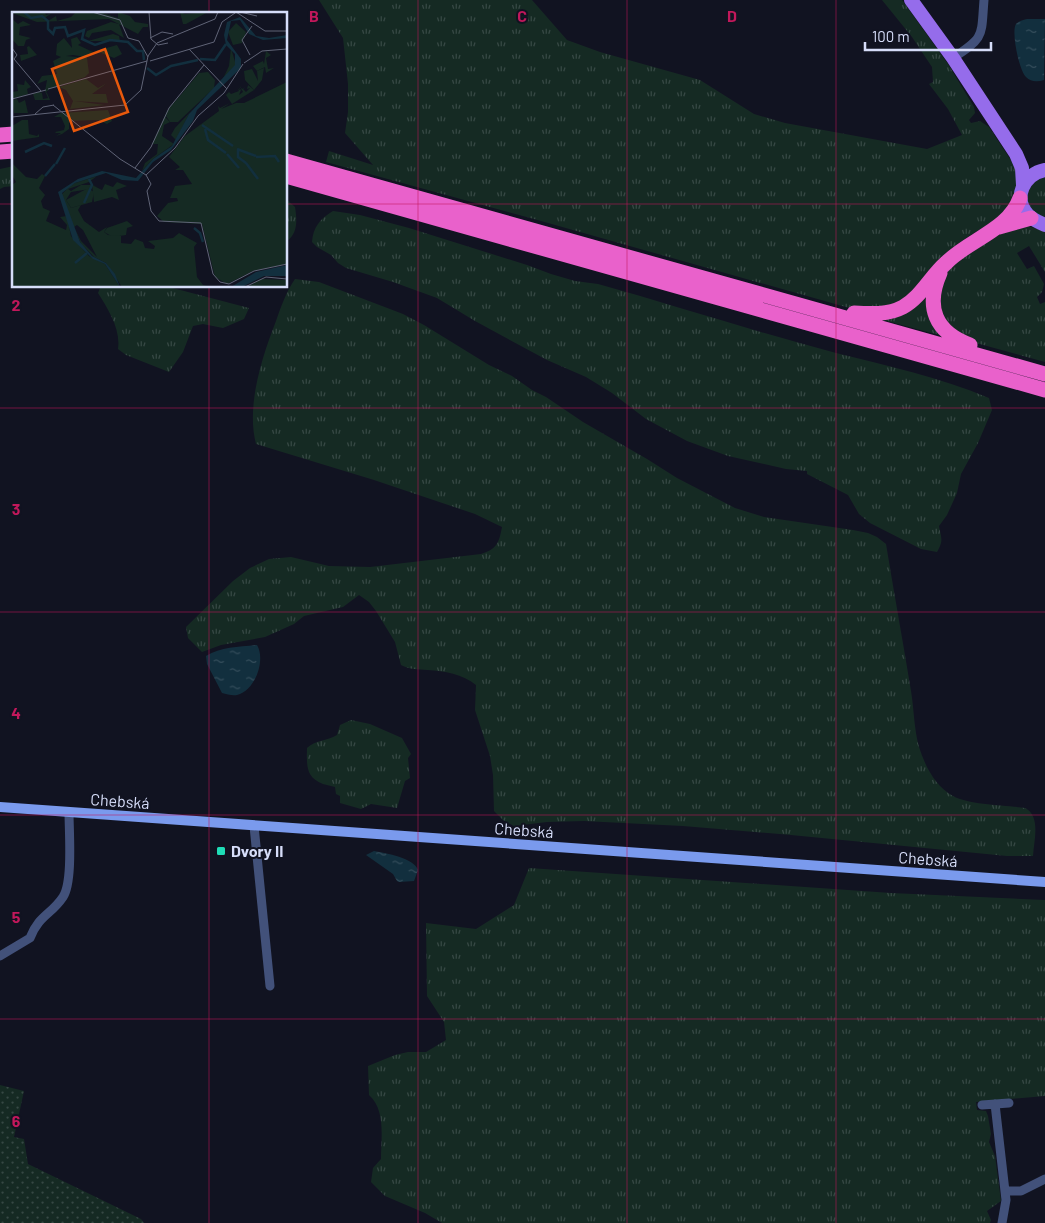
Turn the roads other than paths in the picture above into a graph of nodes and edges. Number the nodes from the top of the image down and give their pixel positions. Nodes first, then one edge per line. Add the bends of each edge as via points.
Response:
1 (911, 0) edge
2 (984, 0) edge
3 (953, 58) junction
4 (1016, 154) junction
5 (293, 162) edge
6 (1044, 170) edge
7 (291, 178) edge
8 (1022, 191) junction
9 (1041, 222) edge
10 (997, 227) junction
11 (946, 263) junction
12 (816, 309) junction
13 (1043, 374) edge
14 (1045, 390) edge
15 (0, 807) edge
16 (69, 812) junction
17 (254, 826) junction
18 (1045, 882) edge
19 (0, 956) edge
20 (270, 986) dead end
21 (1009, 1103) dead end
22 (995, 1104) junction
23 (982, 1105) dead end
24 (1045, 1179) edge
25 (1005, 1191) junction
26 (1002, 1223) edge

1 - 3 main road
2 - 3 street via 978,40
3 - 4 main road
4 - 6 main road
4 - 8 main road via 1022,168
5 - 12 highway
6 - 8 main road via 1032,175
7 - 14 highway
8 - 9 main road via 1024,210
8 - 10 highway via 1013,212
9 - 10 highway
10 - 11 highway
11 - 12 highway via 915,297 895,311 876,315
11 - 13 highway via 936,281 932,302 938,321 944,328 962,342
12 - 13 highway
15 - 16 street, Chebská
16 - 17 street, Chebská
16 - 19 street via 69,875 65,894 35,926 30,938
17 - 18 street, Chebská
17 - 20 street
21 - 22 street
22 - 23 street
22 - 25 street
24 - 25 street via 1021,1191
25 - 26 street

